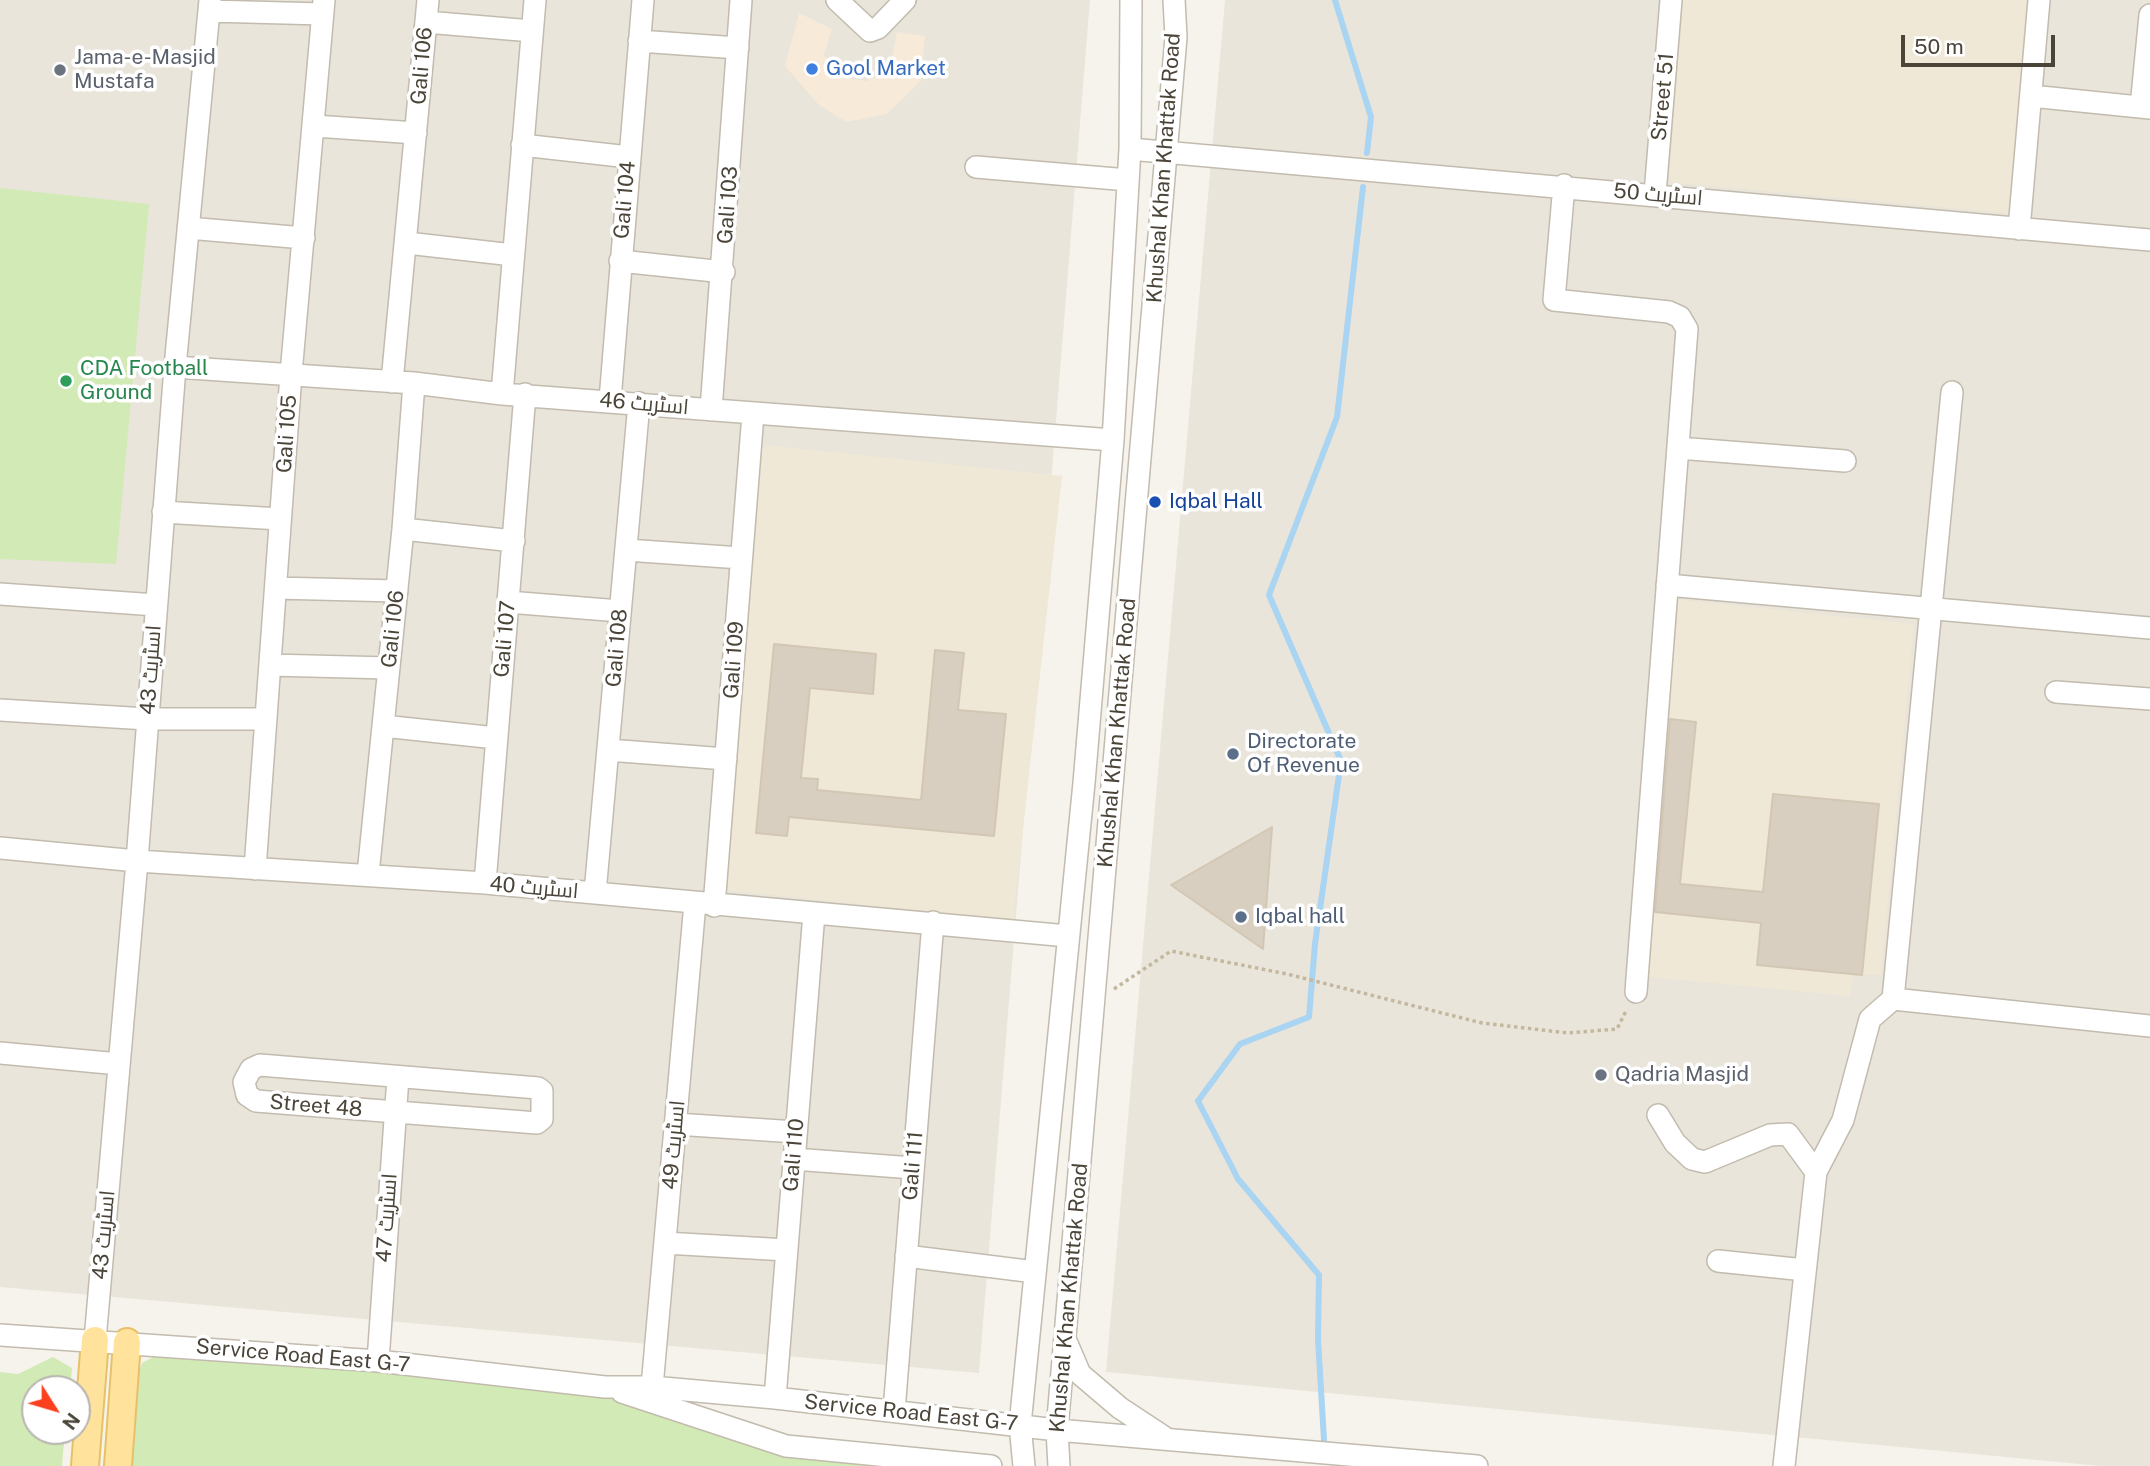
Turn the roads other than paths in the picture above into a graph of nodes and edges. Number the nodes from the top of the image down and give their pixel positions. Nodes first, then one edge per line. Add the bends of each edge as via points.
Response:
1 (428, 0) edge
2 (535, 0) edge
3 (643, 0) edge
4 (741, 0) edge
5 (837, 0) edge
6 (905, 0) edge
7 (1131, 0) edge
8 (1174, 0) edge
9 (1671, 0) edge
10 (2039, 0) edge
11 (209, 6) edge
12 (323, 7) edge
13 (2150, 15) edge
14 (426, 22) junction
15 (532, 31) junction
16 (639, 41) junction
17 (738, 48) junction
18 (2031, 96) junction
19 (2146, 107) edge
20 (315, 126) junction
21 (416, 132) junction
22 (522, 145) junction
23 (1130, 149) junction
24 (1166, 154) junction
25 (629, 157) junction
26 (976, 167) dead end
27 (1128, 180) junction
28 (1564, 185) junction
29 (1655, 194) junction
30 (188, 229) junction
31 (2019, 229) junction
32 (304, 237) junction
33 (2150, 240) edge
34 (407, 243) junction
35 (513, 255) junction
36 (620, 261) junction
37 (724, 272) junction
38 (175, 368) junction
39 (291, 374) junction
40 (392, 382) junction
41 (414, 383) junction
42 (1952, 392) dead end
43 (502, 394) junction
44 (525, 394) junction
45 (610, 400) junction
46 (639, 403) junction
47 (711, 410) junction
48 (753, 414) junction
49 (1112, 440) junction
50 (1678, 448) junction
51 (1845, 461) dead end
52 (163, 512) junction
53 (281, 519) junction
54 (403, 529) junction
55 (514, 541) junction
56 (626, 550) junction
57 (741, 558) junction
58 (1667, 585) junction
59 (275, 587) junction
60 (397, 591) junction
61 (0, 594) edge
62 (508, 602) junction
63 (156, 605) junction
64 (1932, 609) junction
65 (620, 611) junction
66 (2150, 628) edge
67 (270, 665) junction
68 (389, 668) junction
69 (2056, 692) dead end
70 (2150, 699) edge
71 (0, 710) edge
72 (147, 719) junction
73 (266, 719) junction
74 (383, 726) junction
75 (496, 738) junction
76 (608, 750) junction
77 (726, 758) junction
78 (1084, 783) junction
79 (1112, 785) junction
80 (0, 848) edge
81 (137, 861) junction
82 (255, 869) junction
83 (368, 874) junction
84 (485, 883) junction
85 (595, 893) junction
86 (705, 905) junction
87 (814, 913) junction
88 (933, 922) junction
89 (1068, 936) junction
90 (1636, 992) road end
91 (1893, 999) junction
92 (2150, 1026) edge
93 (0, 1053) edge
94 (119, 1064) junction
95 (398, 1077) junction
96 (395, 1114) junction
97 (1658, 1115) dead end
98 (676, 1124) junction
99 (796, 1132) junction
100 (794, 1159) junction
101 (913, 1168) junction
102 (1816, 1172) junction
103 (665, 1243) junction
104 (787, 1250) junction
105 (906, 1256) junction
106 (1718, 1261) dead end
107 (1805, 1270) junction
108 (1035, 1272) junction
109 (0, 1335) edge
110 (1065, 1337) junction
111 (95, 1340) junction
112 (127, 1342) junction
113 (378, 1361) junction
114 (605, 1387) junction
115 (652, 1387) junction
116 (775, 1398) junction
117 (894, 1411) junction
118 (1020, 1425) junction
119 (1056, 1430) junction
120 (1166, 1439) junction
121 (1384, 1457) junction
122 (946, 1462) edge
123 (85, 1466) edge
124 (118, 1466) edge
125 (991, 1466) edge
126 (1024, 1466) edge
127 (1059, 1466) edge
128 (1315, 1466) edge
129 (1477, 1466) edge
130 (1784, 1466) edge

1 - 14 street, Gali 106
2 - 15 street
3 - 16 street, Gali 104
4 - 17 street, Gali 103
5 - 6 street via 870,31
7 - 23 street, Khushal Khan Khattak Road
8 - 24 street, Khushal Khan Khattak Road via 1176,37
9 - 29 street, Street 51
10 - 18 street
11 - 12 street
11 - 30 street, اسٹریٹ 43
12 - 20 street, Gali 105
13 - 19 street
14 - 15 street
14 - 21 street, Gali 106
15 - 22 street
16 - 17 street
16 - 25 street, Gali 104
17 - 37 street, Gali 103
18 - 19 street
18 - 31 street
20 - 21 street
20 - 32 street, Gali 105
21 - 34 street, Gali 106
22 - 25 street
22 - 35 street
23 - 24 street, اسٹریٹ 50
23 - 27 street, Khushal Khan Khattak Road
24 - 28 street, اسٹریٹ 50
24 - 79 street, Khushal Khan Khattak Road
25 - 36 street, Gali 104
26 - 27 street
27 - 49 street, Khushal Khan Khattak Road
28 - 29 street, اسٹریٹ 50
28 - 50 street via 1554,300 1669,312 1680,317 1687,330
29 - 31 street, اسٹریٹ 50
30 - 32 street
30 - 38 street, اسٹریٹ 43
31 - 33 street, اسٹریٹ 50
32 - 39 street, Gali 105
34 - 35 street
34 - 40 street, Gali 106
35 - 43 street
36 - 37 street
36 - 45 street, Gali 104
37 - 47 street, Gali 103
38 - 39 street, اسٹریٹ 46
38 - 52 street, اسٹریٹ 43
39 - 40 street, اسٹریٹ 46
39 - 53 street, Gali 105
40 - 41 street, اسٹریٹ 46
41 - 43 street, اسٹریٹ 46
41 - 54 street, Gali 106
42 - 64 street
43 - 44 street, اسٹریٹ 46
44 - 45 street, اسٹریٹ 46
44 - 55 street, Gali 107
45 - 46 street, اسٹریٹ 46
46 - 47 street, اسٹریٹ 46
46 - 56 street, Gali 108
47 - 48 street, اسٹریٹ 46
48 - 49 street, اسٹریٹ 46
48 - 57 street, Gali 109
49 - 78 street, Khushal Khan Khattak Road
50 - 51 street
50 - 58 street
52 - 53 street
52 - 63 street, اسٹریٹ 43
53 - 59 street, Gali 105
54 - 55 street
54 - 60 street, Gali 106
55 - 62 street, Gali 107
56 - 57 street
56 - 65 street, Gali 108
57 - 77 street, Gali 109
58 - 64 street
58 - 90 street
59 - 60 street
59 - 67 street, Gali 105
60 - 68 street, Gali 106
61 - 63 street
62 - 65 street
62 - 75 street, Gali 107
63 - 72 street, اسٹریٹ 43
64 - 66 street
64 - 91 street
65 - 76 street, Gali 108
67 - 68 street
67 - 73 street, Gali 105
68 - 74 street, Gali 106
69 - 70 street
71 - 72 street
72 - 73 street
72 - 81 street, اسٹریٹ 43
73 - 82 street, Gali 105
74 - 75 street
74 - 83 street, Gali 106
75 - 84 street, Gali 107
76 - 77 street
76 - 85 street, Gali 108
77 - 86 street, Gali 109
78 - 79 street
78 - 89 street, Khushal Khan Khattak Road
79 - 110 street, Khushal Khan Khattak Road
80 - 81 street, اسٹریٹ 40
81 - 82 street, اسٹریٹ 40
81 - 94 street, اسٹریٹ 43
82 - 83 street, اسٹریٹ 40
83 - 84 street, اسٹریٹ 40
84 - 85 street, اسٹریٹ 40
85 - 86 street, اسٹریٹ 40
86 - 87 street, اسٹریٹ 40
86 - 98 street, اسٹریٹ 49
87 - 88 street, اسٹریٹ 40
87 - 99 street, Gali 110
88 - 89 street, اسٹریٹ 40
88 - 101 street, Gali 111
89 - 108 street, Khushal Khan Khattak Road
91 - 92 street
91 - 102 street via 1870,1019 1843,1120
93 - 94 street
94 - 111 street, اسٹریٹ 43
95 - 96 street, اسٹریٹ 47
95 - 96 street, Street 48 via 538,1088 542,1091 541,1123
95 - 96 street, Street 48 via 260,1065 251,1069 244,1082 247,1095 256,1101
96 - 113 street, اسٹریٹ 47
97 - 102 street via 1692,1160 1705,1162 1770,1135 1788,1134
98 - 99 street
98 - 103 street, اسٹریٹ 49
99 - 100 street, Gali 110
100 - 101 street
100 - 104 street, Gali 110
101 - 105 street, Gali 111
102 - 107 street
103 - 104 street
103 - 115 street, اسٹریٹ 49
104 - 116 street, Gali 110
105 - 108 street
105 - 117 street, Gali 111
106 - 107 street
107 - 130 street
108 - 118 street, Khushal Khan Khattak Road
109 - 111 street, Service Road East G-7
110 - 119 street, Khushal Khan Khattak Road
110 - 120 street via 1080,1374
111 - 112 street, Service Road East G-7
111 - 123 main road
112 - 113 street, Service Road East G-7
112 - 124 main road
113 - 114 street, Service Road East G-7
114 - 115 street, Service Road East G-7
114 - 122 street, Service Road East G-7 via 786,1446
115 - 116 street, Service Road East G-7
116 - 117 street, Service Road East G-7
117 - 118 street, Service Road East G-7
118 - 119 street, Service Road East G-7
118 - 126 street, Khushal Khan Khattak Road
119 - 120 street, Service Road East G-7
119 - 127 street, Khushal Khan Khattak Road
120 - 121 street, Service Road East G-7
121 - 128 street, Service Road East G-7
121 - 129 street, Service Road East G-7
122 - 125 street, Service Road East G-7

